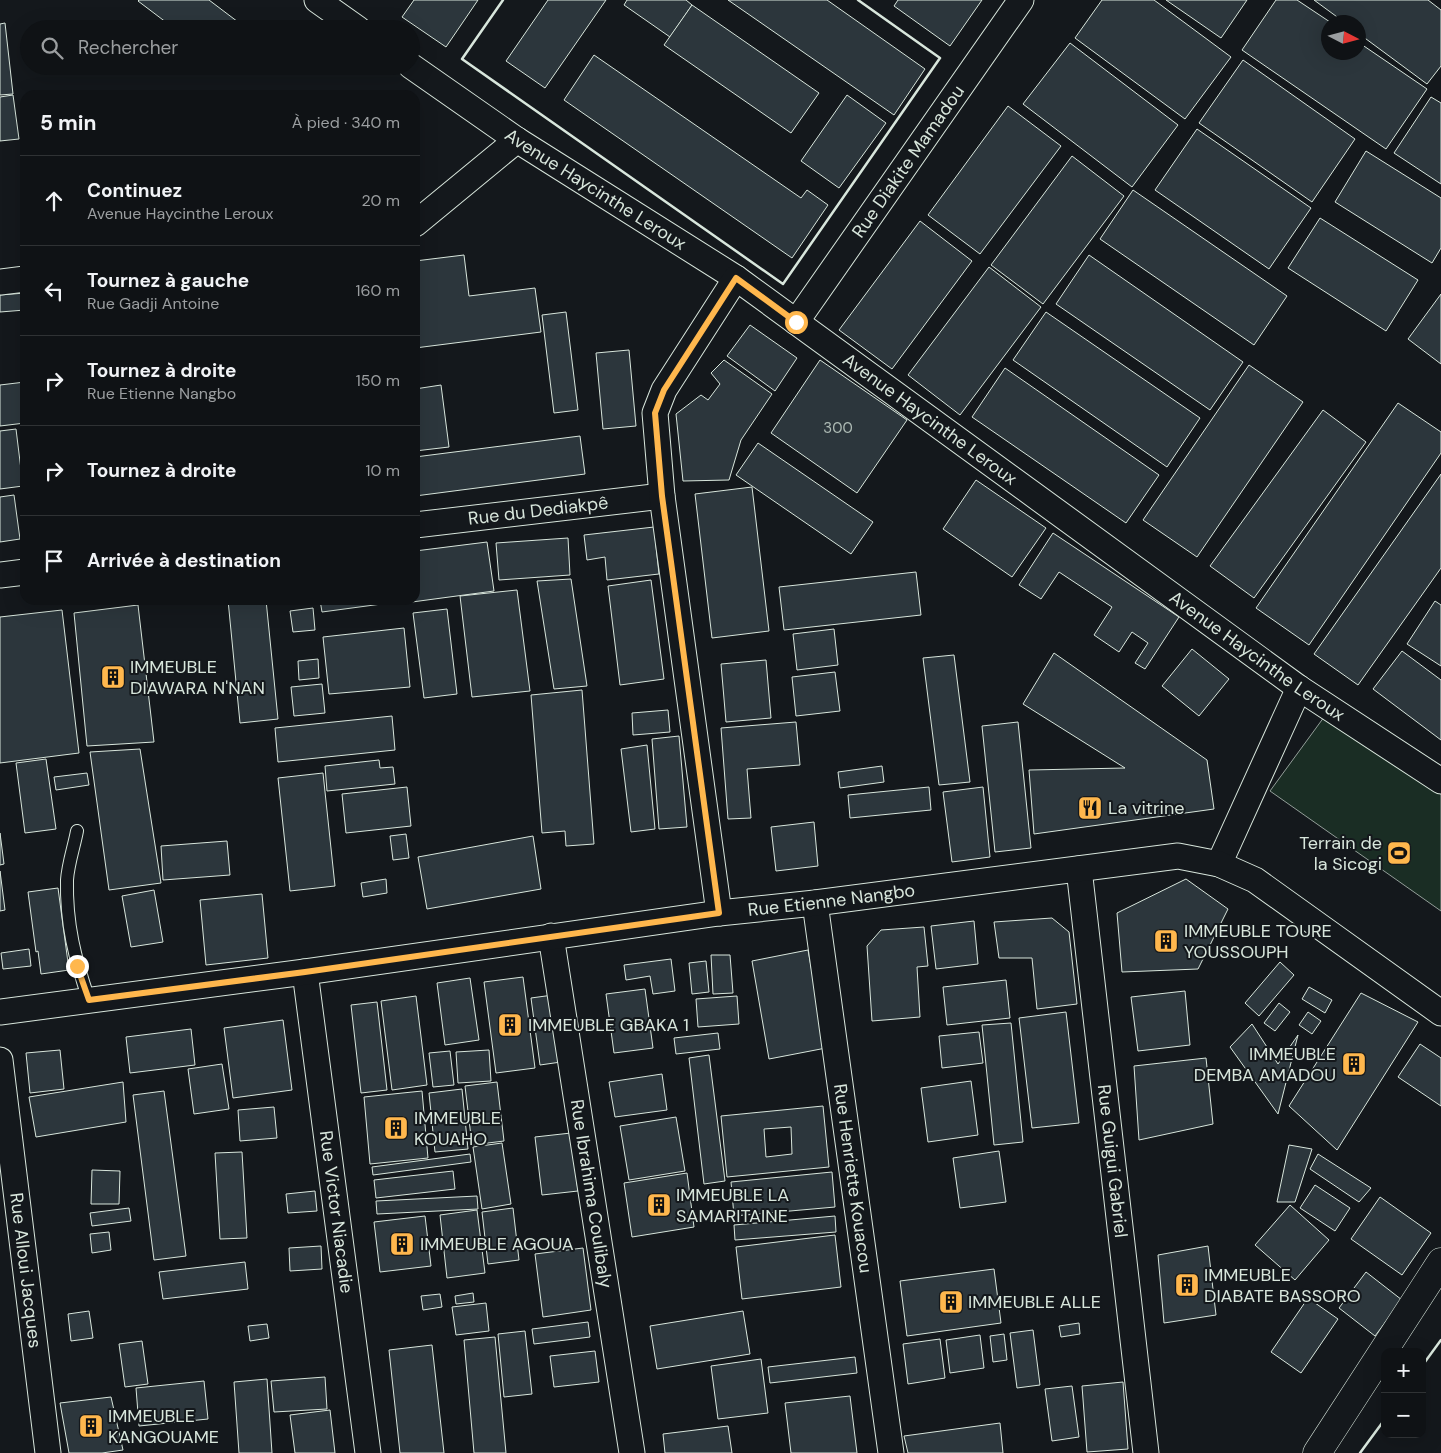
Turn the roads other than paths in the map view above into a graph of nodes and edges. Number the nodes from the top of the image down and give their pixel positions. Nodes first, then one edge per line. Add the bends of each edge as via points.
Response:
1 (317, 0) edge
2 (1021, 0) edge
3 (345, 20) edge
4 (420, 72) edge
5 (517, 140) junction
6 (420, 220) edge
7 (736, 278) junction
8 (20, 280) edge
9 (0, 282) edge
10 (796, 322) junction
11 (662, 496) junction
12 (420, 524) edge
13 (20, 572) edge
14 (0, 574) edge
15 (1298, 688) junction
16 (1441, 781) edge
17 (77, 831) dead end
18 (1219, 864) junction
19 (1079, 869) junction
20 (815, 903) junction
21 (719, 913) junction
22 (551, 936) junction
23 (305, 972) junction
24 (89, 1000) junction
25 (0, 1012) edge
26 (1441, 1013) edge
27 (0, 1060) edge
28 (1441, 1262) edge
29 (48, 1453) edge
30 (368, 1453) edge
31 (632, 1453) edge
32 (891, 1453) edge
33 (1146, 1453) edge
34 (1317, 1453) edge

1 - 3 street
2 - 10 street, Rue Diakite Mamadou
4 - 5 street, Avenue Haycinthe Leroux
5 - 6 street
5 - 7 street, Avenue Haycinthe Leroux
7 - 10 street, Avenue Haycinthe Leroux
7 - 11 street via 664,390 655,413
8 - 9 street
10 - 15 street, Avenue Haycinthe Leroux
11 - 12 street, Rue du Dediakpê
11 - 21 street
13 - 14 street
15 - 16 street, Avenue Haycinthe Leroux
15 - 18 street
17 - 24 lane via 68,878 68,920 77,966
18 - 19 street, Rue Etienne Nangbo via 1178,856
18 - 26 street, Rue Etienne Nangbo via 1255,880
19 - 20 street, Rue Etienne Nangbo
19 - 33 street, Rue Guigui Gabriel
20 - 21 street, Rue Etienne Nangbo
20 - 32 street, Rue Henriette Kouacou
21 - 22 street, Rue Etienne Nangbo
22 - 23 street, Rue Etienne Nangbo
22 - 31 street, Rue Ibrahima Coulibaly
23 - 24 street, Rue Etienne Nangbo
23 - 30 street, Rue Victor Niacadie
24 - 25 street, Rue Etienne Nangbo
27 - 29 street, Rue Alloui Jacques
28 - 34 street

